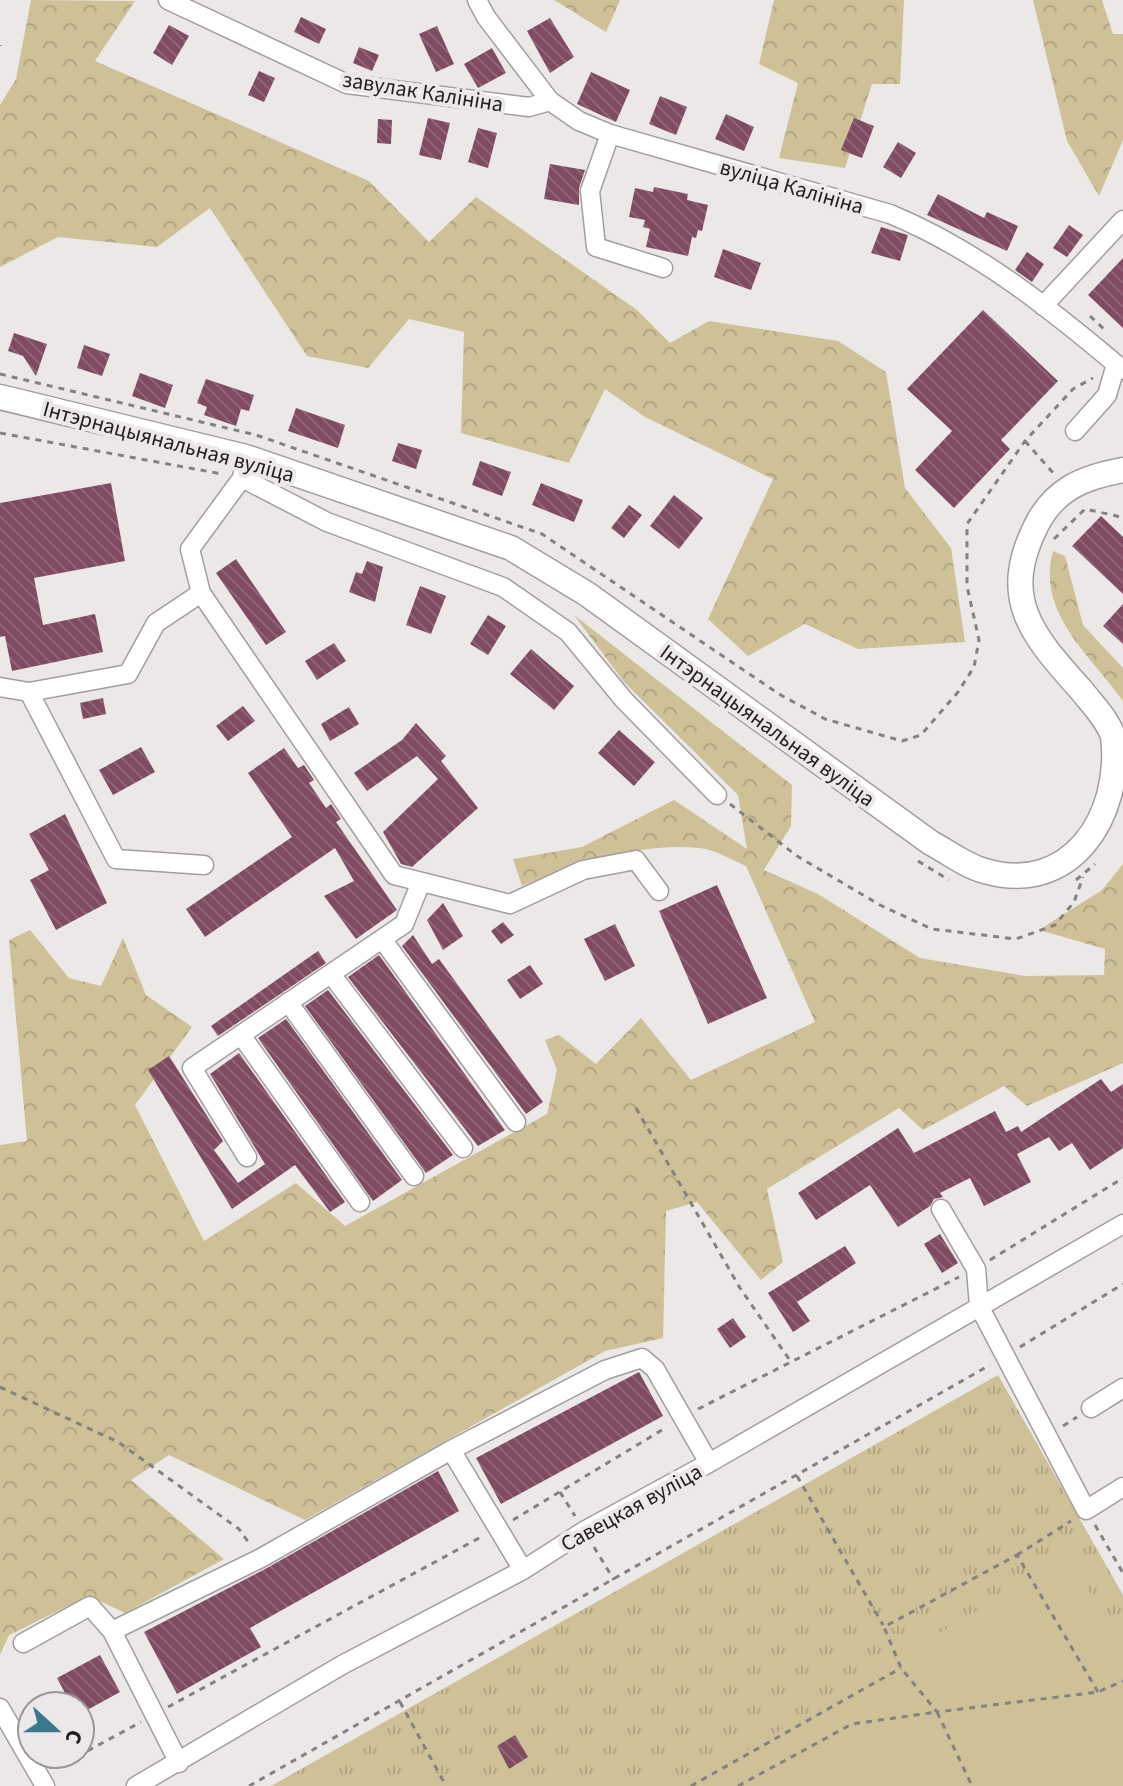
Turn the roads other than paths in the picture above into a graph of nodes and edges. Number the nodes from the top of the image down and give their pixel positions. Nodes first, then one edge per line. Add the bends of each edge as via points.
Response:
1 (168, 0) edge
2 (477, 0) edge
3 (550, 101) junction
4 (610, 134) junction
5 (1123, 220) edge
6 (663, 268) dead end
7 (1043, 306) junction
8 (1121, 370) edge
9 (0, 397) edge
10 (1075, 431) dead end
11 (244, 468) junction
12 (1123, 470) edge
13 (201, 593) junction
14 (0, 687) edge
15 (29, 692) junction
16 (717, 795) road end
17 (204, 865) dead end
18 (421, 882) junction
19 (659, 891) dead end
20 (382, 939) junction
21 (331, 974) junction
22 (288, 1002) junction
23 (241, 1035) junction
24 (516, 1122) dead end
25 (463, 1148) dead end
26 (247, 1157) dead end
27 (414, 1176) dead end
28 (360, 1202) dead end
29 (941, 1209) dead end
30 (1123, 1224) edge
31 (979, 1306) junction
32 (1123, 1388) edge
33 (1091, 1408) road end
34 (451, 1450) junction
35 (709, 1463) junction
36 (1123, 1487) edge
37 (523, 1570) junction
38 (112, 1631) junction
39 (23, 1643) dead end
40 (0, 1708) edge
41 (179, 1763) junction
42 (43, 1781) edge
43 (136, 1786) edge

1 - 3 street, завулак Калініна via 347,84 529,107
2 - 3 street, вуліца Калініна
3 - 4 street, вуліца Калініна
4 - 6 street via 590,191 596,247
4 - 7 street, вуліца Калініна via 890,214 987,262
5 - 7 street
7 - 8 street, вуліца Калініна
8 - 10 street
9 - 11 main road, Інтэрнацыянальная вуліца
11 - 12 main road, Інтэрнацыянальная вуліца via 471,531 549,568 931,843 985,871 1024,874 1057,868 1101,833 1115,806 1120,763 1100,712 1050,654 1022,609 1020,557 1042,512 1066,487
11 - 13 street via 190,549
11 - 16 street via 327,522 503,587 568,632 624,700
13 - 15 street via 156,623 128,674
13 - 18 street via 394,875
14 - 15 street
15 - 17 street via 116,859
18 - 19 street via 510,904 583,870 636,860
18 - 20 street via 404,924
20 - 21 street
20 - 24 street
21 - 22 street
21 - 25 street
22 - 23 street
22 - 27 street
23 - 26 street via 192,1068
23 - 28 street
29 - 31 street via 976,1269
30 - 31 street, Савецкая вуліца
31 - 35 street, Савецкая вуліца
31 - 36 street via 1086,1510
32 - 33 street
34 - 35 street via 605,1370 642,1358 655,1369
34 - 37 street
34 - 38 street via 261,1558
35 - 37 street, Савецкая вуліца
37 - 41 street, Савецкая вуліца via 342,1665
38 - 39 street via 90,1606
38 - 41 street
40 - 42 street
41 - 43 street, Савецкая вуліца

